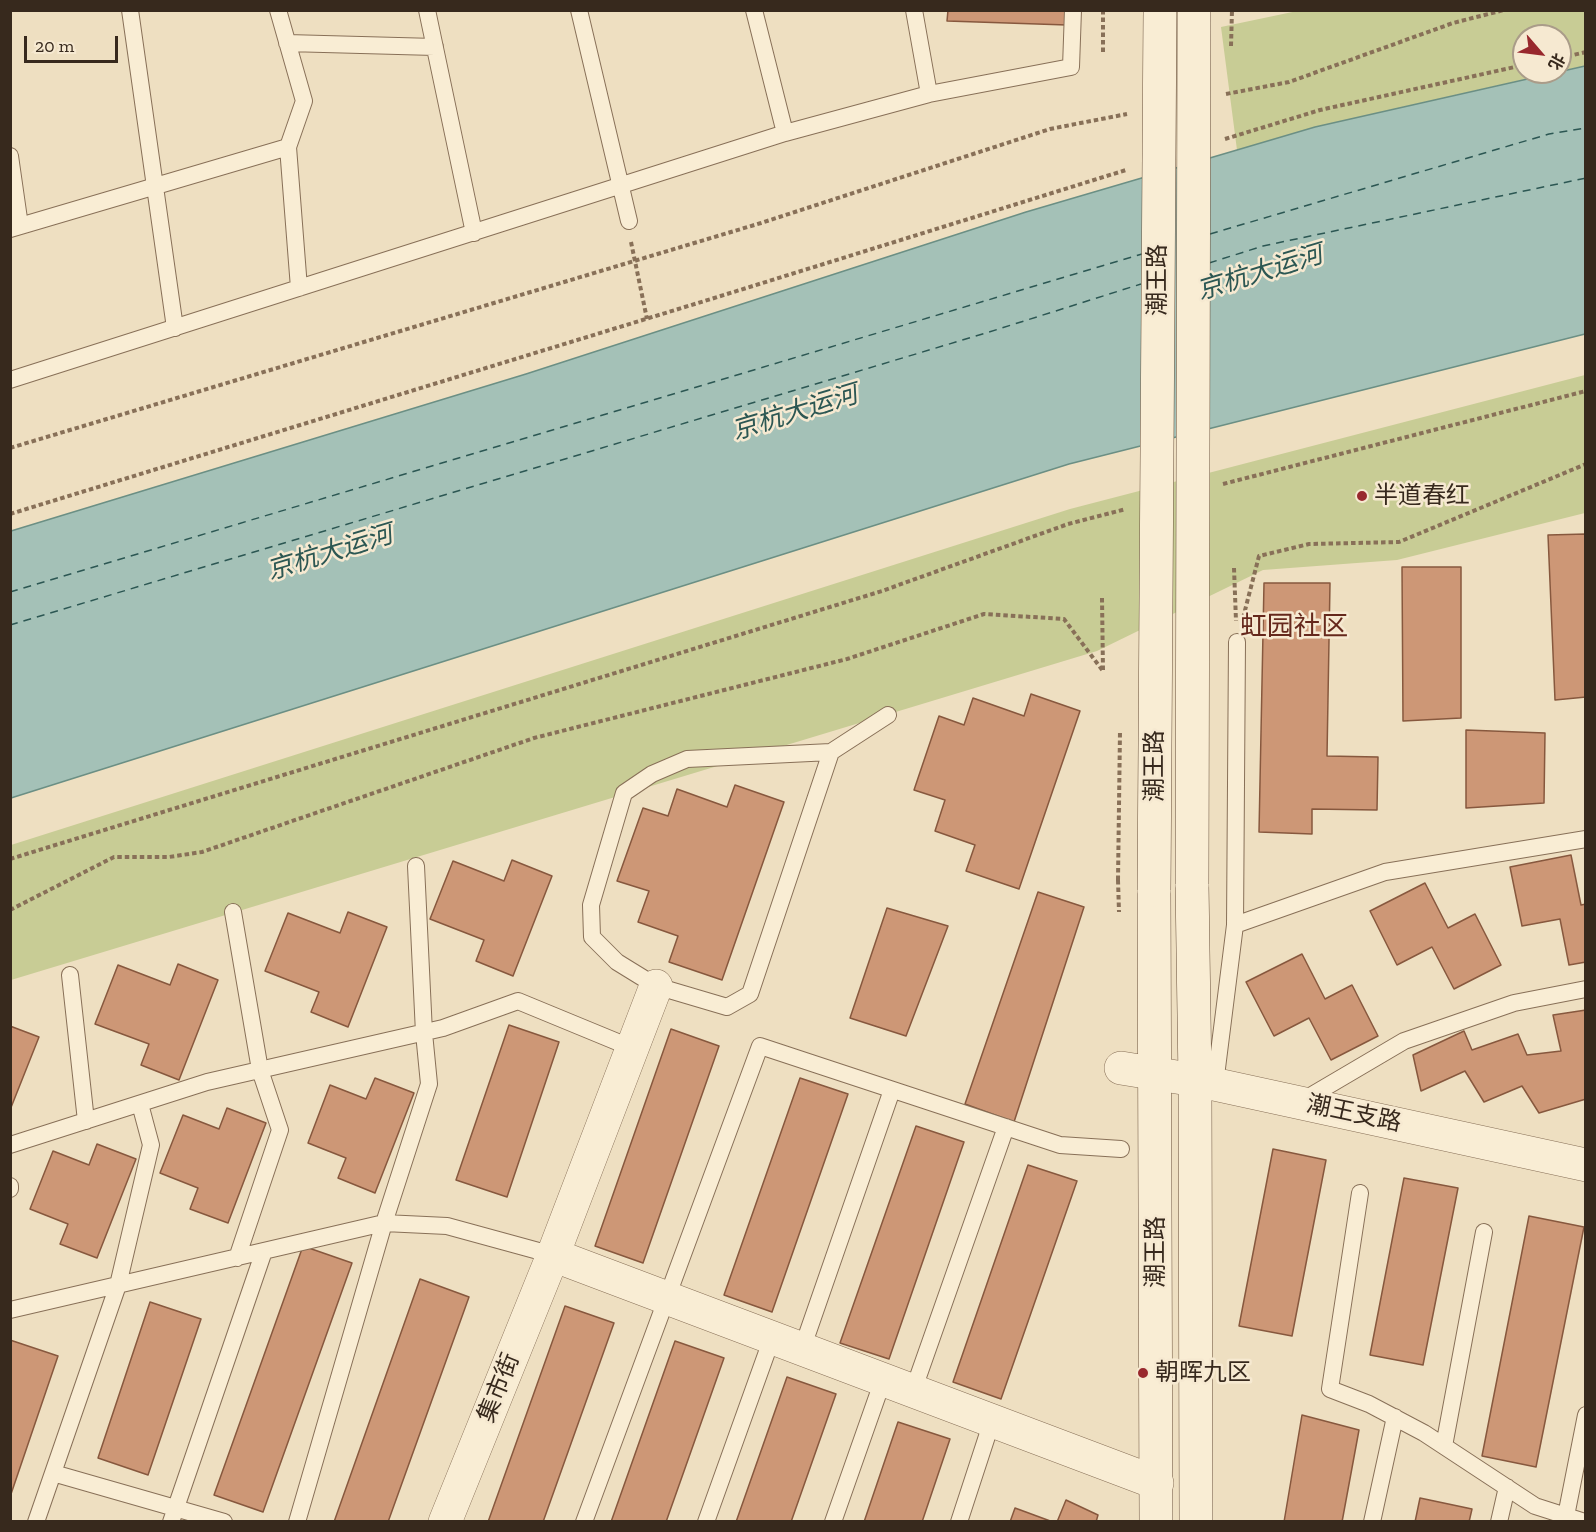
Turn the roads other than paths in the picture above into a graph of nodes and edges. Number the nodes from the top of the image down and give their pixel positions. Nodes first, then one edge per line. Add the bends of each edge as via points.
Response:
1 (130, 10) edge
2 (278, 10) edge
3 (427, 10) edge
4 (579, 10) edge
5 (754, 10) edge
6 (914, 10) edge
7 (1073, 10) edge
8 (1160, 10) edge
9 (1194, 10) edge
10 (287, 43) junction
11 (435, 47) junction
12 (928, 94) junction
13 (785, 133) junction
14 (288, 147) junction
15 (10, 156) edge
16 (154, 186) junction
17 (621, 186) junction
18 (629, 221) dead end
19 (15, 228) edge
20 (474, 233) junction
21 (299, 288) junction
22 (175, 328) junction
23 (10, 380) edge
24 (1237, 642) road end
25 (888, 715) dead end
26 (831, 752) junction
27 (1586, 839) edge
28 (416, 866) dead end
29 (233, 912) dead end
30 (1235, 925) junction
31 (69, 975) dead end
32 (656, 986) junction
33 (1586, 989) edge
34 (424, 1033) junction
35 (632, 1048) junction
36 (1121, 1068) dead end
37 (260, 1070) junction
38 (1156, 1073) junction
39 (1205, 1082) junction
40 (892, 1090) junction
41 (1298, 1102) junction
42 (140, 1104) junction
43 (86, 1121) junction
44 (1006, 1127) junction
45 (10, 1145) edge
46 (1121, 1149) dead end
47 (1586, 1165) edge
48 (1360, 1192) dead end
49 (384, 1223) junction
50 (1484, 1232) dead end
51 (264, 1251) junction
52 (553, 1256) junction
53 (237, 1258) junction
54 (118, 1285) junction
55 (667, 1299) junction
56 (10, 1310) edge
57 (787, 1344) junction
58 (883, 1380) junction
59 (913, 1391) junction
60 (1586, 1415) edge
61 (1395, 1417) junction
62 (992, 1421) junction
63 (1444, 1446) junction
64 (53, 1473) junction
65 (1157, 1483) junction
66 (1507, 1487) junction
67 (174, 1515) edge
68 (1566, 1516) junction
69 (36, 1521) edge
70 (225, 1521) edge
71 (297, 1521) edge
72 (446, 1521) edge
73 (584, 1521) edge
74 (706, 1521) edge
75 (833, 1521) edge
76 (959, 1521) edge
77 (1156, 1521) edge
78 (1196, 1521) edge
79 (1372, 1521) edge
80 (1499, 1521) edge
81 (1585, 1521) edge

1 - 16 lane
2 - 10 lane
3 - 11 lane
4 - 17 lane
5 - 13 lane
6 - 12 lane
7 - 12 lane via 1071,67
8 - 38 main road, 潮王路, bridge
9 - 39 main road, 潮王路, bridge via 1192,884
10 - 11 lane
10 - 14 lane via 304,101
11 - 20 lane
12 - 13 lane
13 - 17 lane
14 - 16 lane
14 - 21 lane
15 - 19 lane
16 - 19 lane
16 - 22 lane
17 - 18 lane
17 - 20 lane
20 - 21 lane
21 - 22 lane
22 - 23 lane
24 - 30 lane
25 - 26 lane
26 - 32 lane via 750,994 727,1007
26 - 32 lane via 687,759 652,774 624,793 591,905 592,937 617,962
27 - 30 lane via 1385,872
28 - 34 lane
29 - 37 lane
30 - 39 lane
31 - 43 lane
32 - 35 main road, 集市街
33 - 41 lane via 1514,1003 1404,1041
34 - 35 lane via 518,1001
34 - 37 lane
34 - 49 lane via 429,1083
35 - 52 main road, 集市街
36 - 38 main road, 潮王支路
37 - 42 lane
37 - 53 lane via 280,1130
38 - 39 main road, 潮王支路
38 - 65 main road, 潮王路
39 - 41 main road, 潮王支路
39 - 78 main road, 潮王路
40 - 44 lane
40 - 55 lane via 760,1046
40 - 57 lane
41 - 47 main road, 潮王支路
42 - 43 lane
42 - 54 lane via 152,1145
43 - 45 lane
44 - 46 lane via 1060,1145
44 - 59 lane
48 - 61 lane via 1329,1389
49 - 51 lane
49 - 52 lane via 447,1226
49 - 71 lane
50 - 63 lane
51 - 53 lane
51 - 67 lane
52 - 55 main road
52 - 72 main road, 集市街
53 - 54 lane
54 - 56 lane
54 - 64 lane
55 - 57 main road
55 - 73 lane
57 - 58 main road
57 - 74 lane
58 - 59 main road
58 - 75 lane
59 - 62 main road
60 - 68 lane
61 - 63 lane
61 - 79 lane
62 - 65 main road
62 - 76 lane
63 - 66 lane
64 - 67 lane
64 - 69 lane
65 - 77 main road, 潮王路
66 - 68 lane via 1535,1506
66 - 80 lane
67 - 70 lane
68 - 81 lane

